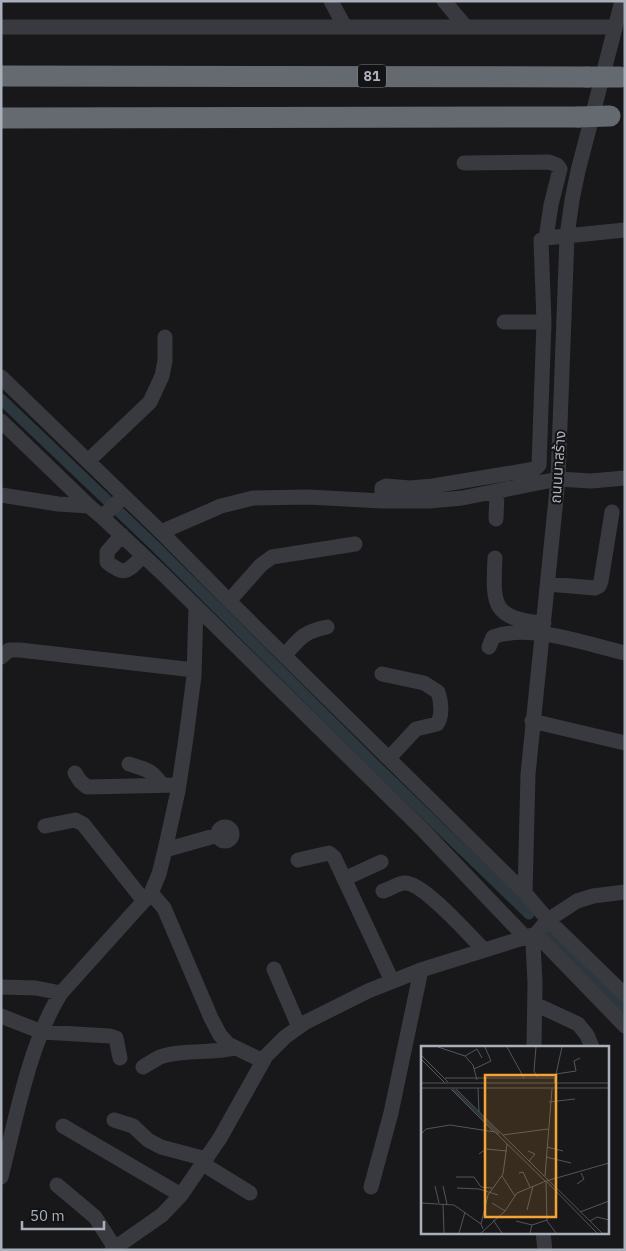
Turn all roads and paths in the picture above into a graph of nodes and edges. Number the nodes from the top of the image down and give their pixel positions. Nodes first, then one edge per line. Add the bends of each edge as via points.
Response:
1 (331, 1) edge
2 (444, 1) edge
3 (622, 1) edge
4 (1, 27) edge
5 (345, 27) junction
6 (466, 27) junction
7 (615, 27) junction
8 (1, 76) edge
9 (622, 77) edge
10 (617, 116) edge
11 (1, 118) edge
12 (464, 163) dead end
13 (625, 230) edge
14 (567, 236) junction
15 (546, 238) junction
16 (504, 322) dead end
17 (544, 322) junction
18 (165, 337) dead end
19 (1, 378) edge
20 (1, 421) edge
21 (88, 461) junction
22 (625, 478) edge
23 (558, 479) junction
24 (497, 491) junction
25 (1, 495) edge
26 (121, 499) junction
27 (382, 501) junction
28 (89, 506) junction
29 (612, 512) dead end
30 (105, 515) junction
31 (496, 519) dead end
32 (161, 532) junction
33 (122, 535) junction
34 (355, 544) dead end
35 (143, 556) junction
36 (496, 558) dead end
37 (548, 584) junction
38 (229, 601) junction
39 (196, 607) junction
40 (327, 627) dead end
41 (543, 628) junction
42 (489, 646) dead end
43 (625, 653) edge
44 (285, 655) junction
45 (1, 656) edge
46 (194, 670) junction
47 (382, 674) dead end
48 (532, 721) junction
49 (583, 733) junction
50 (625, 743) edge
51 (625, 754) edge
52 (389, 758) junction
53 (129, 764) dead end
54 (74, 773) dead end
55 (162, 785) junction
56 (179, 785) junction
57 (44, 826) dead end
58 (218, 835) dead end
59 (165, 850) junction
60 (298, 860) dead end
61 (381, 862) dead end
62 (344, 879) junction
63 (384, 891) dead end
64 (625, 892) edge
65 (525, 893) junction
66 (148, 897) junction
67 (548, 920) junction
68 (530, 935) junction
69 (484, 950) junction
70 (274, 969) dead end
71 (421, 970) junction
72 (392, 981) junction
73 (1, 987) edge
74 (61, 993) junction
75 (625, 995) edge
76 (534, 1004) junction
77 (1, 1016) edge
78 (625, 1026) edge
79 (299, 1027) junction
80 (42, 1032) junction
81 (534, 1046) edge
82 (592, 1046) edge
83 (235, 1048) junction
84 (120, 1058) dead end
85 (262, 1061) junction
86 (142, 1067) dead end
87 (114, 1120) dead end
88 (63, 1126) dead end
89 (204, 1161) junction
90 (1, 1177) edge
91 (57, 1186) dead end
92 (371, 1187) dead end
93 (250, 1193) dead end
94 (181, 1195) junction
95 (543, 1234) edge
96 (114, 1249) edge
97 (544, 1250) edge

1 - 5 street
2 - 6 street
3 - 7 street, ถนนนาสร้าง
4 - 5 street
5 - 6 street
6 - 7 street
7 - 14 street, ถนนนาสร้าง via 578,171
8 - 9 highway, 81, bridge
10 - 11 highway, bridge
12 - 15 street via 549,162 557,165 560,169
13 - 14 street
14 - 15 street
14 - 23 street, ถนนนาสร้าง
15 - 17 street via 540,242
16 - 17 street
17 - 27 street via 539,465 530,470 433,486 386,486 382,488
18 - 21 street via 162,376 150,402
19 - 21 street
20 - 28 street
21 - 26 street
22 - 23 street
23 - 24 street
23 - 37 street, ถนนนาสร้าง
24 - 27 street via 429,501
24 - 31 street
25 - 28 street
26 - 30 street
26 - 32 street
27 - 32 street via 253,498 221,506
28 - 30 street
29 - 37 street via 599,586
30 - 33 street
32 - 38 street
33 - 35 street
33 - 35 street via 107,552 107,562 122,572
34 - 38 street via 272,557
35 - 39 street
36 - 41 street via 494,592 501,610
37 - 41 street, ถนนนาสร้าง
38 - 44 street
39 - 46 street
39 - 68 street
40 - 44 street via 310,631
41 - 42 street via 503,633 493,637
41 - 43 street
41 - 48 street, ถนนนาสร้าง
44 - 52 street
45 - 46 street via 9,650 20,650
46 - 56 street
47 - 52 street via 424,682 438,692 441,700 437,724 416,729
48 - 49 street
48 - 65 street, ถนนนาสร้าง
49 - 50 street
49 - 51 street via 598,744
52 - 65 street
53 - 55 street via 154,774
54 - 55 street via 87,787
55 - 56 street
56 - 59 street
57 - 66 street via 74,820 83,824
58 - 59 street
59 - 66 street via 159,874
60 - 62 street via 329,853
61 - 62 street
62 - 72 street
63 - 69 street via 404,883 414,885 430,896
64 - 67 street via 577,901
65 - 67 street
66 - 74 street
66 - 83 street via 164,908 211,1018 224,1040
67 - 68 street
67 - 75 street
68 - 69 street
68 - 76 street via 534,944
68 - 78 street
69 - 71 street
70 - 79 street
71 - 72 street
71 - 92 street via 391,1113
72 - 79 street
73 - 74 street
74 - 80 street
76 - 81 street
76 - 82 street via 578,1024
77 - 80 street
79 - 85 street via 284,1037
80 - 84 street via 110,1036 116,1038
80 - 90 street
83 - 85 street
83 - 86 street via 160,1057
85 - 89 street
87 - 89 street via 133,1126 161,1147
88 - 94 street
89 - 93 street
89 - 94 street
91 - 96 street via 96,1217
94 - 96 street via 162,1216
95 - 97 street

